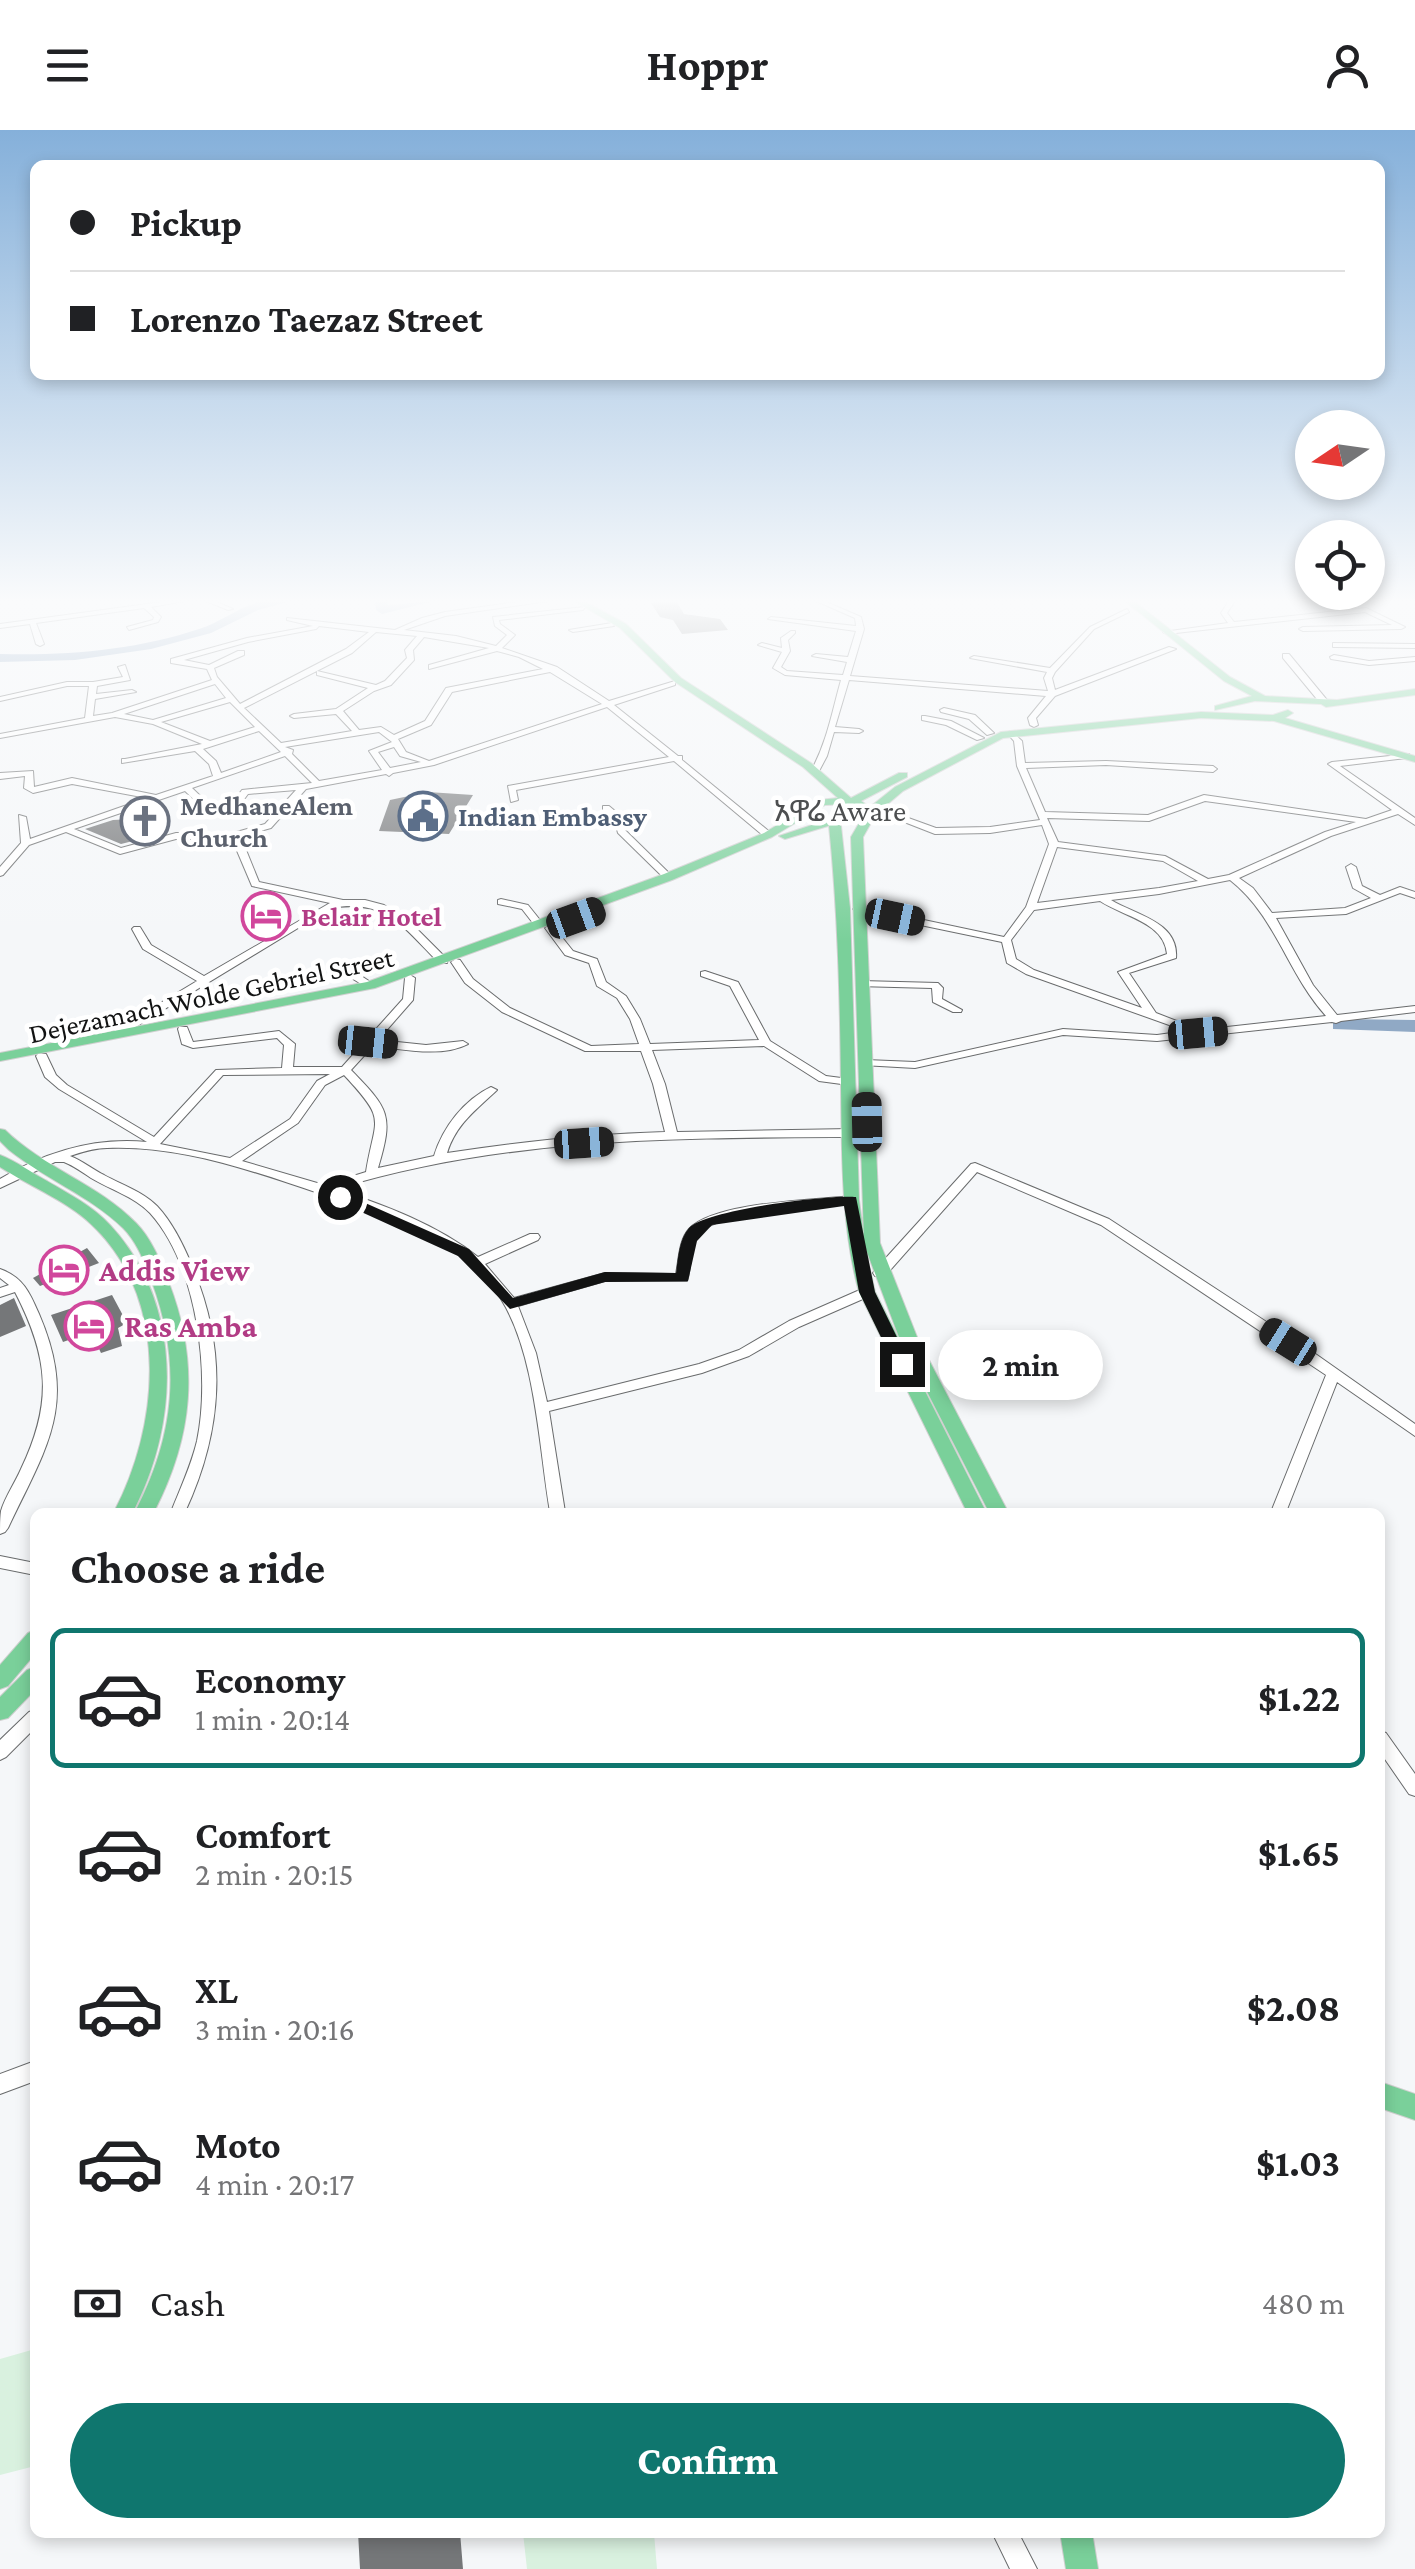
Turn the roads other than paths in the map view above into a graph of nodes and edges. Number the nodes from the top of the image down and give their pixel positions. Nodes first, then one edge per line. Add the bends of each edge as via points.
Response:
1 (91, 715) edge
2 (114, 715) joint
3 (177, 715) edge
4 (247, 715) edge
5 (304, 715) edge
6 (341, 715) edge
7 (434, 715) edge
8 (574, 715) edge
9 (621, 715) edge
10 (724, 715) edge
11 (726, 715) edge
12 (834, 715) edge
13 (963, 715) edge
14 (1035, 715) edge
15 (1132, 715) edge
16 (1281, 715) edge
17 (1296, 715) edge
18 (294, 716) dead end
19 (1252, 716) joint
20 (925, 718) dead end
21 (1274, 718) junction
22 (90, 719) junction
23 (153, 722) junction
24 (1034, 725) junction
25 (261, 728) junction
26 (830, 729) junction
27 (356, 731) junction
28 (858, 731) dead end
29 (1010, 733) junction
30 (0, 736) edge
31 (985, 736) junction
32 (394, 741) junction
33 (209, 744) junction
34 (282, 744) junction
35 (197, 748) junction
36 (290, 752) junction
37 (1412, 756) edge
38 (679, 758) junction
39 (125, 762) dead end
40 (431, 763) junction
41 (1021, 766) junction
42 (1212, 770) dead end
43 (814, 771) junction
44 (389, 772) junction
45 (0, 776) edge
46 (218, 777) junction
47 (318, 784) junction
48 (302, 787) junction
49 (187, 788) junction
50 (154, 797) junction
51 (514, 800) dead end
52 (850, 800) junction
53 (823, 802) junction
54 (606, 808) dead end
55 (1399, 811) junction
56 (810, 813) junction
57 (870, 815) junction
58 (22, 818) dead end
59 (1045, 818) junction
60 (1368, 820) junction
61 (1415, 822) edge
62 (830, 825) junction
63 (65, 829) junction
64 (768, 835) junction
65 (227, 836) junction
66 (26, 843) junction
67 (1054, 844) junction
68 (1352, 867) dead end
69 (0, 873) edge
70 (668, 876) junction
71 (1232, 877) junction
72 (1207, 882) junction
73 (1415, 895) edge
74 (1378, 897) junction
75 (1102, 898) junction
76 (340, 902) junction
77 (500, 902) dead end
78 (1031, 907) junction
79 (858, 909) junction
80 (1268, 916) junction
81 (544, 926) junction
82 (137, 929) dead end
83 (1006, 940) junction
84 (449, 961) junction
85 (336, 964) dead end
86 (705, 974) dead end
87 (410, 978) junction
88 (203, 980) junction
89 (862, 984) junction
90 (370, 985) junction
91 (1415, 1008) edge
92 (956, 1010) dead end
93 (1151, 1014) junction
94 (1336, 1020) junction
95 (183, 1029) junction
96 (856, 1033) junction
97 (1198, 1033) junction
98 (113, 1036) junction
99 (368, 1042) junction
100 (766, 1043) junction
101 (463, 1044) dead end
102 (646, 1049) junction
103 (0, 1056) edge
104 (42, 1056) junction
105 (0, 1064) edge
106 (866, 1064) junction
107 (286, 1070) junction
108 (345, 1070) junction
109 (849, 1082) junction
110 (491, 1090) dead end
111 (0, 1133) edge
112 (851, 1133) junction
113 (672, 1137) junction
114 (152, 1144) junction
115 (440, 1157) junction
116 (61, 1158) junction
117 (0, 1160) edge
118 (232, 1162) junction
119 (34, 1164) junction
120 (372, 1171) junction
121 (17, 1172) junction
122 (0, 1184) edge
123 (320, 1190) junction
124 (851, 1200) junction
125 (534, 1237) dead end
126 (476, 1263) junction
127 (0, 1273) edge
128 (880, 1273) junction
129 (19, 1286) junction
130 (867, 1292) junction
131 (0, 1293) edge
132 (510, 1304) junction
133 (1333, 1374) junction
134 (542, 1408) junction
135 (1415, 1430) edge
136 (126, 1508) edge
137 (147, 1508) edge
138 (180, 1508) edge
139 (556, 1508) edge
140 (974, 1508) edge
141 (997, 1508) edge
142 (1280, 1508) edge
143 (0, 1528) edge
144 (0, 1562) edge
145 (30, 1568) edge
146 (30, 1645) edge
147 (0, 1680) edge
148 (30, 1681) edge
149 (0, 1711) edge
150 (30, 1722) edge
151 (1385, 1745) edge
152 (0, 1752) edge
153 (1415, 1788) edge
154 (30, 2074) edge
155 (0, 2084) edge
156 (1385, 2097) edge
157 (1415, 2107) edge
158 (1007, 2538) edge
159 (1077, 2538) edge
160 (1024, 2569) edge
161 (1082, 2569) edge

1 - 22 street
2 - 22 street
2 - 23 street
3 - 23 street
4 - 25 street
5 - 18 street
6 - 27 street
7 - 32 street
8 - 40 street
9 - 38 street
10 - 53 main road via 810,774
11 - 43 main road
12 - 26 street
13 - 31 street
14 - 24 street
15 - 24 main road
16 - 21 main road
17 - 37 main road
19 - 21 main road
19 - 29 main road
20 - 31 street
21 - 37 main road
22 - 30 street
23 - 33 street
24 - 31 main road
25 - 33 street
25 - 34 street
26 - 28 street
26 - 43 street
27 - 32 street via 381,728
27 - 34 street
29 - 41 street via 1018,741
29 - 57 main road via 921,775
31 - 52 main road
32 - 40 street via 403,754
32 - 44 street via 373,751
33 - 35 street
34 - 36 street
35 - 39 street
35 - 46 street
36 - 46 street
36 - 47 street
37 - 55 street via 1332,764
38 - 51 street via 511,788
38 - 64 street
40 - 44 street
41 - 42 street
41 - 59 street
43 - 52 main road
44 - 47 street
45 - 50 street via 30,773 33,790 72,781
46 - 49 street
47 - 48 street
48 - 49 street via 245,792 231,811 215,813
48 - 65 street via 268,826
49 - 50 street
50 - 63 street
52 - 53 main road
52 - 57 main road
53 - 56 main road, Dejezamach Wolde Gebriel Street
54 - 70 street via 618,818 620,832
55 - 60 street
55 - 61 street
56 - 62 main road
56 - 64 main road, Dejezamach Wolde Gebriel Street
57 - 59 street via 935,832
57 - 62 main road, Dejezamach Wolde Gebriel Street
57 - 79 main road via 856,844
58 - 66 street
59 - 60 street via 1149,818 1204,798
59 - 67 street
60 - 71 street
62 - 81 main road, Dejezamach Wolde Gebriel Street
62 - 96 main road
63 - 65 street via 120,851 176,836
63 - 66 street
64 - 70 main road, Dejezamach Wolde Gebriel Street
65 - 76 street via 240,845 255,884
66 - 69 street
67 - 72 street via 1165,858
67 - 78 street
68 - 74 street via 1358,888
70 - 81 main road, Dejezamach Wolde Gebriel Street
71 - 72 street
71 - 80 street via 1256,893
72 - 75 street
73 - 74 street via 1400,890
74 - 80 street via 1346,911
75 - 78 street
75 - 93 street via 1166,933 1172,956 1124,972
76 - 84 street via 401,918
76 - 88 street
77 - 81 street via 525,907
78 - 83 street
79 - 83 street
79 - 89 main road
80 - 94 street via 1309,989
81 - 84 main road, Dejezamach Wolde Gebriel Street
81 - 102 street via 563,949 592,962 600,984 626,1001
82 - 88 street via 146,947
83 - 93 street via 1011,961 1030,972
84 - 87 main road, Dejezamach Wolde Gebriel Street
84 - 90 main road, Dejezamach Wolde Gebriel Street
84 - 102 street via 516,1016 574,1042 602,1052
85 - 90 street
86 - 100 street via 734,984
87 - 95 main road, Dejezamach Wolde Gebriel Street
87 - 99 street via 408,1000
88 - 98 street
89 - 92 street via 934,984 937,1000
89 - 96 main road
90 - 98 main road, Dejezamach Wolde Gebriel Street
91 - 94 street
93 - 97 street
94 - 97 street
95 - 104 main road, Dejezamach Wolde Gebriel Street
95 - 107 street via 192,1045 279,1034 290,1044
96 - 106 main road
96 - 109 main road
97 - 106 street via 1140,1038 1063,1032 915,1065
98 - 103 main road, Dejezamach Wolde Gebriel Street
99 - 101 street
99 - 108 street
100 - 102 street
100 - 109 street via 823,1079
102 - 113 street
104 - 105 main road, Dejezamach Wolde Gebriel Street
104 - 114 street via 63,1087
106 - 128 main road via 872,1242
107 - 108 street
107 - 114 street via 220,1072
108 - 118 street via 321,1083 294,1121
108 - 120 street via 385,1123
109 - 112 main road
110 - 115 street via 454,1124
111 - 119 main road
112 - 113 street
112 - 124 main road
113 - 115 street
114 - 116 street via 104,1144
114 - 118 street
115 - 120 street
116 - 119 street
116 - 138 street via 126,1190 158,1215 199,1294 208,1388 199,1460
117 - 121 main road
118 - 123 street
119 - 121 street
119 - 137 main road via 132,1227 176,1323 181,1392 172,1458
120 - 123 street
121 - 122 street
121 - 136 main road via 106,1230 152,1312 158,1345 153,1439
123 - 126 street via 410,1226
124 - 130 main road
124 - 132 street via 706,1222 689,1241 682,1278 605,1277
125 - 126 street
126 - 132 street
127 - 129 street
128 - 133 street via 975,1167 1105,1222
128 - 141 main road
129 - 131 street
129 - 143 street via 48,1349 52,1403
130 - 134 street via 702,1368
130 - 140 main road
132 - 134 street
133 - 135 street
133 - 142 street
134 - 139 street
144 - 145 street
146 - 147 main road
148 - 149 main road
150 - 152 street
151 - 153 street
154 - 155 street
156 - 157 main road
158 - 160 street
159 - 161 main road

